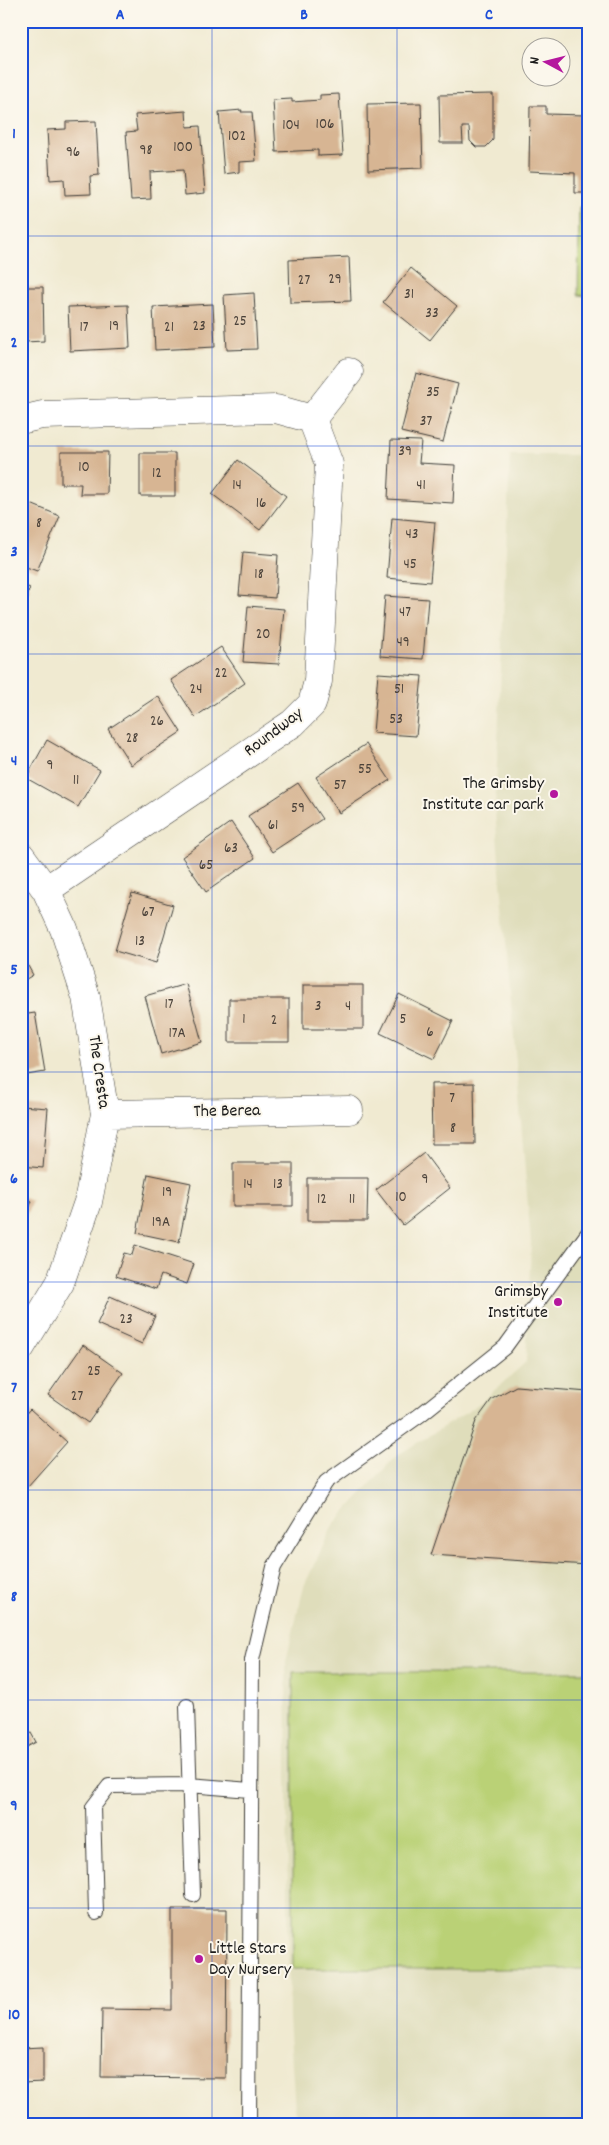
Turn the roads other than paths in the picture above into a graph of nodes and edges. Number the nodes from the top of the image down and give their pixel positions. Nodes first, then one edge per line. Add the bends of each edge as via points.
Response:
1 (349, 372) dead end
2 (312, 419) junction
3 (21, 420) edge
4 (21, 856) edge
5 (46, 890) junction
6 (349, 1110) dead end
7 (105, 1114) junction
8 (588, 1233) edge
9 (21, 1347) edge
10 (186, 1706) dead end
11 (189, 1784) junction
12 (250, 1790) junction
13 (193, 1895) dead end
14 (96, 1913) dead end
15 (250, 2124) edge

1 - 2 street
2 - 3 street via 276,408 42,414
2 - 5 street, Roundway via 329,464 318,681 312,704 293,723
4 - 5 street, The Cresta
5 - 7 street, The Cresta via 64,930 86,998
6 - 7 street, The Berea
7 - 9 street, The Cresta via 88,1202 60,1283
8 - 12 lane via 505,1347 420,1415 326,1482 274,1567 252,1660
10 - 11 lane
11 - 12 lane
11 - 13 lane
11 - 14 lane via 109,1786 93,1808
12 - 15 lane

